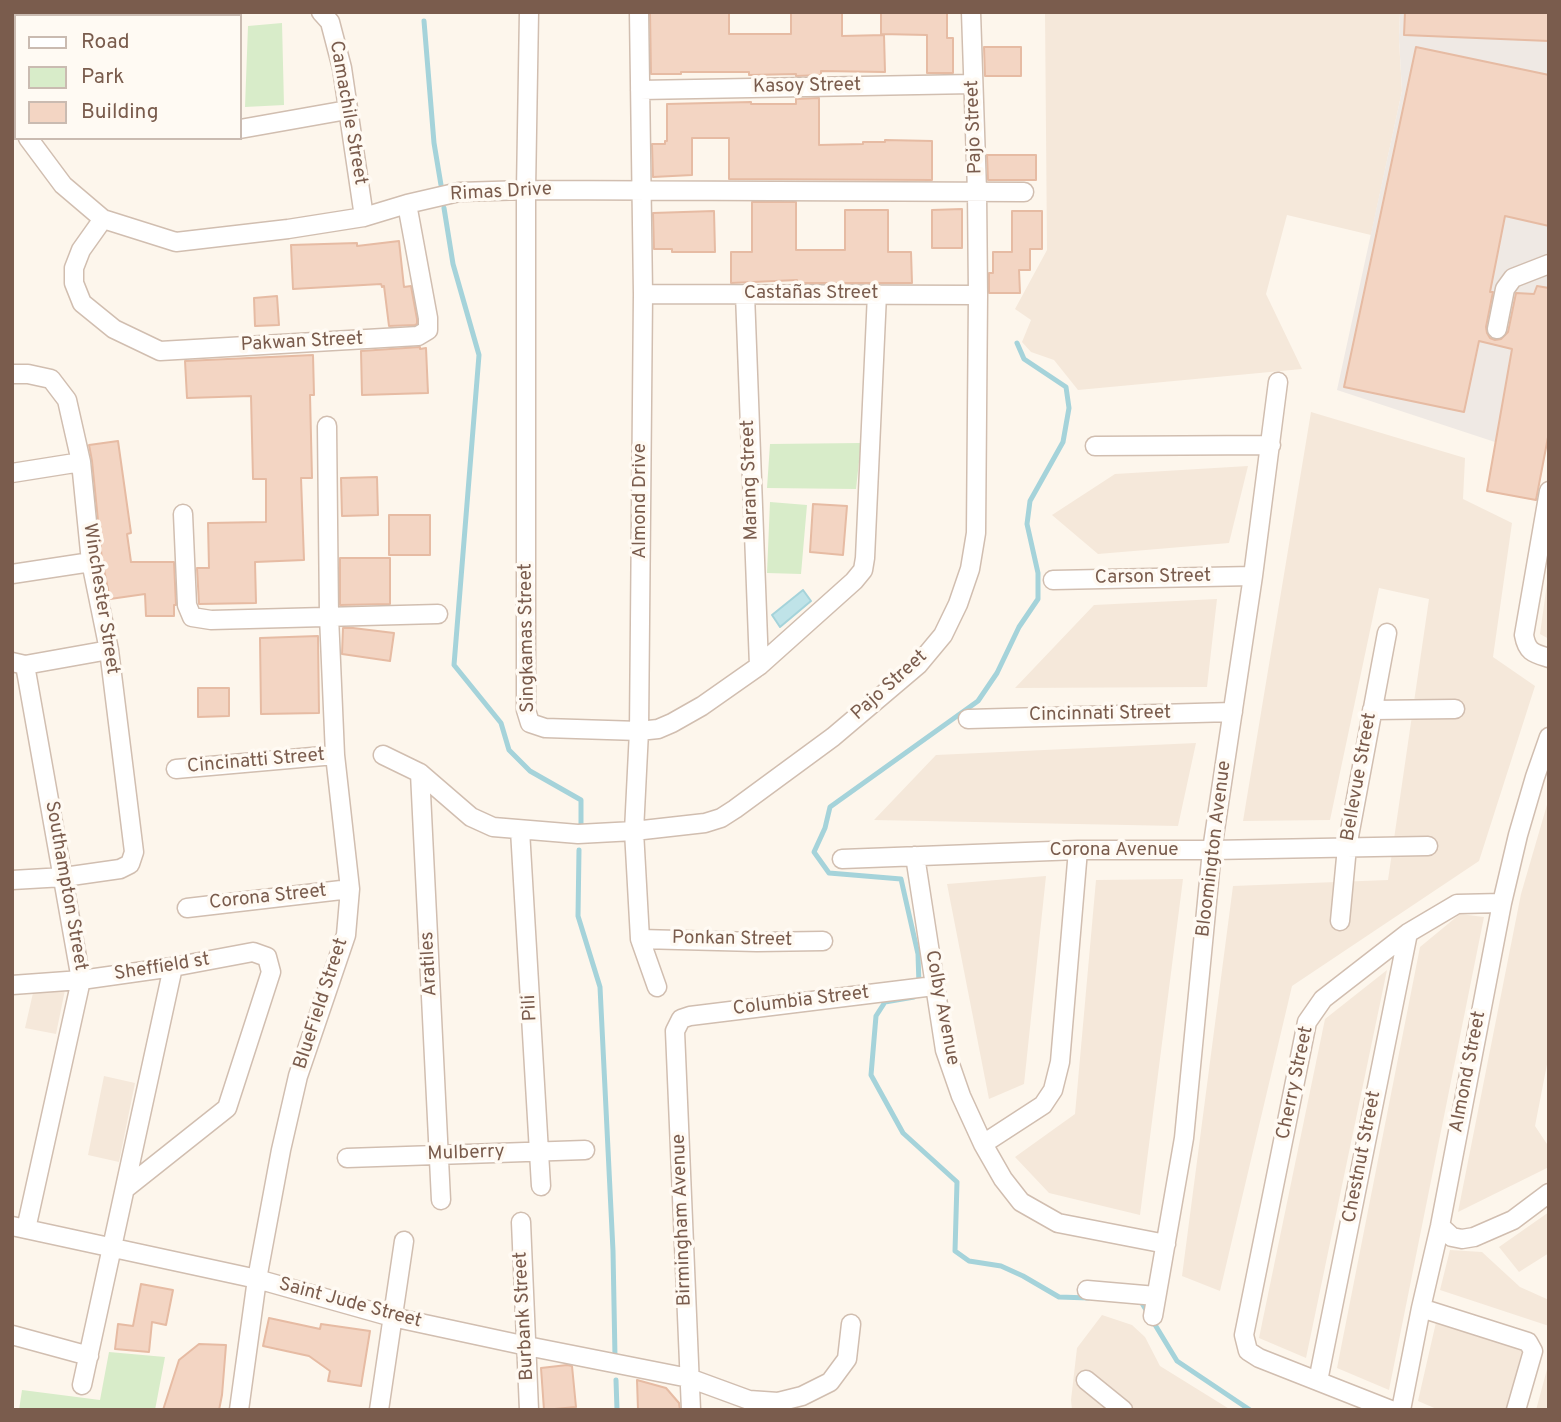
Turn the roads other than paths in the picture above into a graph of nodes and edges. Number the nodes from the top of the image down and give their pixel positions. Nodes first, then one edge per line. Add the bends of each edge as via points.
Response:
1 (321, 12) edge
2 (529, 12) edge
3 (639, 12) edge
4 (971, 12) edge
5 (973, 84) junction
6 (640, 90) junction
7 (347, 110) junction
8 (242, 129) edge
9 (29, 140) edge
10 (526, 190) junction
11 (641, 190) junction
12 (977, 191) junction
13 (1024, 192) dead end
14 (407, 204) junction
15 (365, 217) junction
16 (103, 219) junction
17 (1549, 264) edge
18 (643, 293) junction
19 (745, 294) junction
20 (877, 294) junction
21 (978, 295) junction
22 (1497, 329) dead end
23 (12, 374) edge
24 (1279, 382) dead end
25 (327, 426) dead end
26 (1271, 445) junction
27 (1095, 446) dead end
28 (81, 461) junction
29 (12, 473) edge
30 (1549, 491) edge
31 (183, 514) dead end
32 (91, 562) junction
33 (12, 574) edge
34 (1253, 576) junction
35 (1053, 580) dead end
36 (438, 614) dead end
37 (329, 616) junction
38 (1387, 633) dead end
39 (109, 650) junction
40 (1549, 658) edge
41 (19, 664) edge
42 (759, 666) junction
43 (1455, 709) dead end
44 (1372, 710) junction
45 (1233, 712) junction
46 (968, 719) dead end
47 (639, 731) junction
48 (1549, 737) edge
49 (335, 755) junction
50 (383, 755) dead end
51 (176, 769) dead end
52 (420, 773) junction
53 (520, 830) junction
54 (634, 831) junction
55 (1428, 846) dead end
56 (1347, 848) junction
57 (1078, 850) junction
58 (1212, 850) junction
59 (915, 856) junction
60 (842, 859) dead end
61 (64, 877) junction
62 (12, 880) edge
63 (350, 889) junction
64 (1502, 903) junction
65 (187, 908) dead end
66 (1340, 921) dead end
67 (1408, 933) junction
68 (640, 939) junction
69 (823, 941) dead end
70 (173, 967) junction
71 (81, 980) junction
72 (12, 985) edge
73 (934, 986) junction
74 (657, 987) dead end
75 (676, 1031) joint
76 (983, 1144) junction
77 (584, 1150) dead end
78 (539, 1152) junction
79 (439, 1155) junction
80 (348, 1158) dead end
81 (541, 1185) dead end
82 (125, 1189) junction
83 (1549, 1193) edge
84 (441, 1200) dead end
85 (521, 1222) dead end
86 (1440, 1226) junction
87 (19, 1228) edge
88 (404, 1241) dead end
89 (1166, 1244) junction
90 (112, 1248) junction
91 (257, 1279) junction
92 (1087, 1290) dead end
93 (1156, 1296) junction
94 (1420, 1308) junction
95 (1153, 1316) dead end
96 (392, 1317) junction
97 (851, 1324) dead end
98 (12, 1335) edge
99 (527, 1346) junction
100 (89, 1356) junction
101 (689, 1378) junction
102 (1086, 1380) dead end
103 (1318, 1381) junction
104 (82, 1385) dead end
105 (239, 1410) edge
106 (379, 1410) edge
107 (529, 1410) edge
108 (691, 1410) edge
109 (1123, 1410) edge
110 (1391, 1410) edge
111 (1401, 1410) edge
112 (1517, 1410) edge

1 - 7 street, Camachile Street via 330,22
2 - 10 street, Singkamas Street
3 - 6 street, Almond Drive
4 - 5 street, Pajo Street
5 - 6 street, Kasoy Street
5 - 12 street, Pajo Street
6 - 11 street, Almond Drive
7 - 8 street
7 - 15 street, Camachile Street
9 - 16 street, Rimas Drive via 63,185
10 - 11 street, Rimas Drive
10 - 14 street, Rimas Drive via 459,192
10 - 47 street, Singkamas Street via 526,710 530,723 545,728
11 - 12 street, Rimas Drive
11 - 18 street, Almond Drive
12 - 13 street, Rimas Drive
12 - 21 street, Pajo Street
14 - 15 street, Rimas Drive
14 - 16 street, Pakwan Street via 428,318 428,330 418,336 160,351 114,329 82,303 74,268
15 - 16 street, Rimas Drive via 176,242
17 - 22 street via 1513,278 1505,289
18 - 19 street, Castañas Street
18 - 47 street, Almond Drive
19 - 20 street, Castañas Street
19 - 42 street, Marang Street
20 - 21 street, Castañas Street
20 - 42 street, Singkamas Street via 863,570
21 - 54 street, Pajo Street via 976,533 970,569 943,635 918,665 833,737 735,810 705,823
23 - 28 street, Winchester Street via 51,379 66,400
24 - 26 street, Bloomington Avenue
25 - 37 street, BlueField Street
26 - 27 street
26 - 34 street, Bloomington Avenue
28 - 29 street
28 - 32 street, Winchester Street
30 - 40 street via 1524,635 1525,646
31 - 37 street via 187,605 192,617
32 - 33 street
32 - 39 street, Winchester Street
34 - 35 street, Carson Street
34 - 45 street, Bloomington Avenue
36 - 37 street
37 - 49 street, BlueField Street
38 - 44 street, Bellevue Street
39 - 41 street
39 - 61 street, Winchester Street via 134,852 130,864 120,869
41 - 61 street, Southampton Street
42 - 47 street, Singkamas Street via 672,723
43 - 44 street
44 - 56 street, Bellevue Street
45 - 46 street, Cincinnati Street
45 - 58 street, Bloomington Avenue
47 - 54 street, Almond Drive
48 - 64 street, Almond Street
49 - 51 street, Cincinatti Street
49 - 63 street, BlueField Street
50 - 52 street, Pajo Street
52 - 53 street, Pajo Street via 471,817 493,827
52 - 79 street, Aratiles
53 - 54 street, Pajo Street
53 - 78 street, Pili
54 - 68 street, Almond Drive
55 - 56 street, Corona Avenue
56 - 58 street, Corona Avenue
56 - 66 street, Bellevue Street
57 - 58 street, Corona Avenue
57 - 59 street, Corona Avenue
57 - 76 street via 1054,1090 1043,1105
58 - 89 street, Bloomington Avenue via 1184,1138
59 - 60 street, Corona Avenue
59 - 73 street, Colby Avenue
61 - 62 street
61 - 71 street, Southampton Street
63 - 65 street, Corona Street
63 - 91 street, BlueField Street via 346,935 298,1076
64 - 67 street, Cherry Street via 1452,906
64 - 86 street, Almond Street
67 - 103 street, Chestnut Street
67 - 103 street, Cherry Street via 1323,999 1307,1022 1244,1335 1248,1351 1259,1358
68 - 69 street, Ponkan Street
68 - 74 street, Almond Drive
70 - 71 street, Sheffield st
70 - 82 street
70 - 82 street, Sheffield st via 253,952 267,957 271,972 227,1108
71 - 72 street, Sheffield st
71 - 87 street, Southampton Street
73 - 75 street, Columbia Street via 690,1016 681,1019
73 - 76 street, Colby Avenue via 945,1050
75 - 101 street, Birmingham Avenue
76 - 89 street, Colby Avenue via 1021,1202 1058,1223
77 - 78 street, Mulberry
78 - 79 street, Mulberry
78 - 81 street, Pili
79 - 80 street, Mulberry
79 - 84 street, Aratiles
82 - 90 street
83 - 86 street via 1513,1220 1474,1237 1452,1237
85 - 99 street, Burbank Street
86 - 94 street, Almond Street
87 - 90 street, Saint Jude Street
88 - 96 street
89 - 93 street, Bloomington Avenue
90 - 91 street, Saint Jude Street
90 - 100 street
91 - 96 street, Saint Jude Street
91 - 105 street, BlueField Street
92 - 93 street
93 - 95 street, Bloomington Avenue
94 - 111 street, Almond Street
94 - 112 street via 1528,1342 1533,1351
96 - 99 street, Saint Jude Street
96 - 106 street
97 - 101 street, Saint Jude Street via 847,1359 830,1382 802,1396 778,1402 749,1400
98 - 100 street
99 - 101 street, Saint Jude Street
99 - 107 street, Burbank Street
100 - 104 street
101 - 108 street, Birmingham Avenue
102 - 109 street
103 - 110 street

